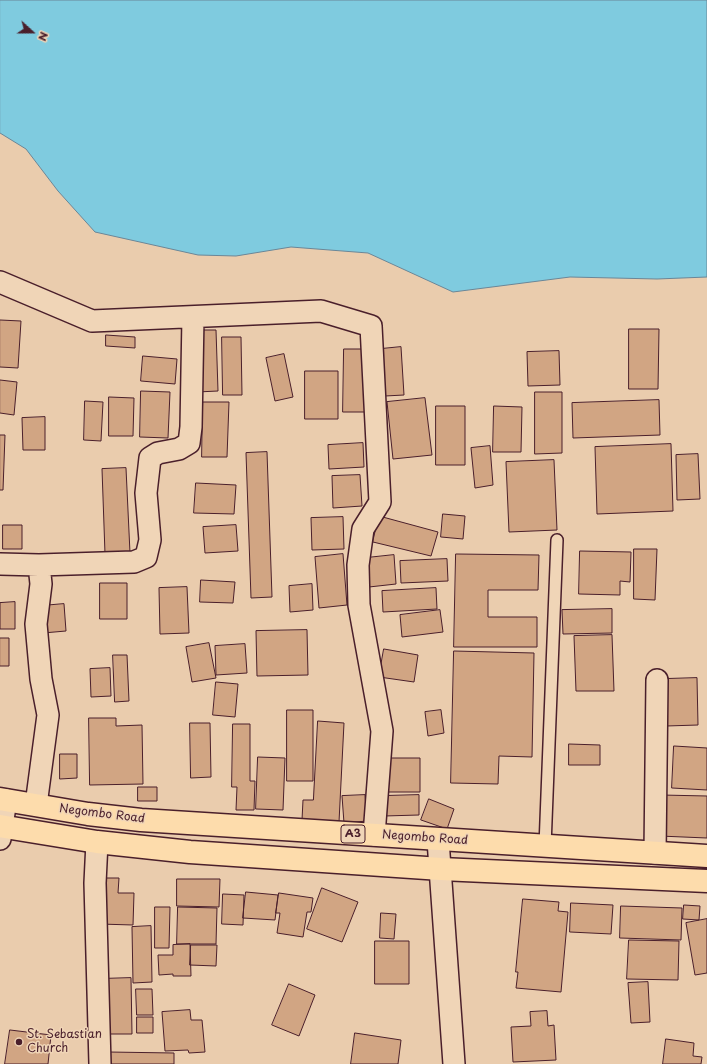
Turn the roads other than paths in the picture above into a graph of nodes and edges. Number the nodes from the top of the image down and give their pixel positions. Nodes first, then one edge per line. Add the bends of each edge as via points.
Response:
1 (0, 282) edge
2 (194, 317) junction
3 (557, 540) dead end
4 (0, 564) edge
5 (39, 565) junction
6 (657, 680) dead end
7 (3, 799) edge
8 (36, 805) junction
9 (1, 831) edge
10 (374, 835) junction
11 (438, 840) junction
12 (97, 842) junction
13 (545, 846) junction
14 (656, 853) junction
15 (707, 856) edge
16 (441, 869) junction
17 (707, 881) edge
18 (100, 1064) edge
19 (454, 1064) edge

1 - 2 street via 92,321
2 - 5 street via 189,444 179,449 158,453 150,458 146,494 150,540 146,557 134,562
2 - 10 street via 321,311 371,326 380,502 363,529 358,565 359,605 382,731
3 - 13 lane
4 - 5 street
5 - 8 street via 36,624 41,679 48,715
6 - 14 street
7 - 8 highway, Negombo Road / A3
7 - 9 street
8 - 10 highway, Negombo Road / A3 via 141,820
9 - 12 highway
10 - 11 highway, Negombo Road / A3
11 - 13 highway, Negombo Road / A3
11 - 16 street
12 - 16 highway via 190,852
12 - 18 street via 95,883
13 - 14 highway, Negombo Road / A3
14 - 15 highway, Negombo Road / A3
16 - 17 highway
16 - 19 street

